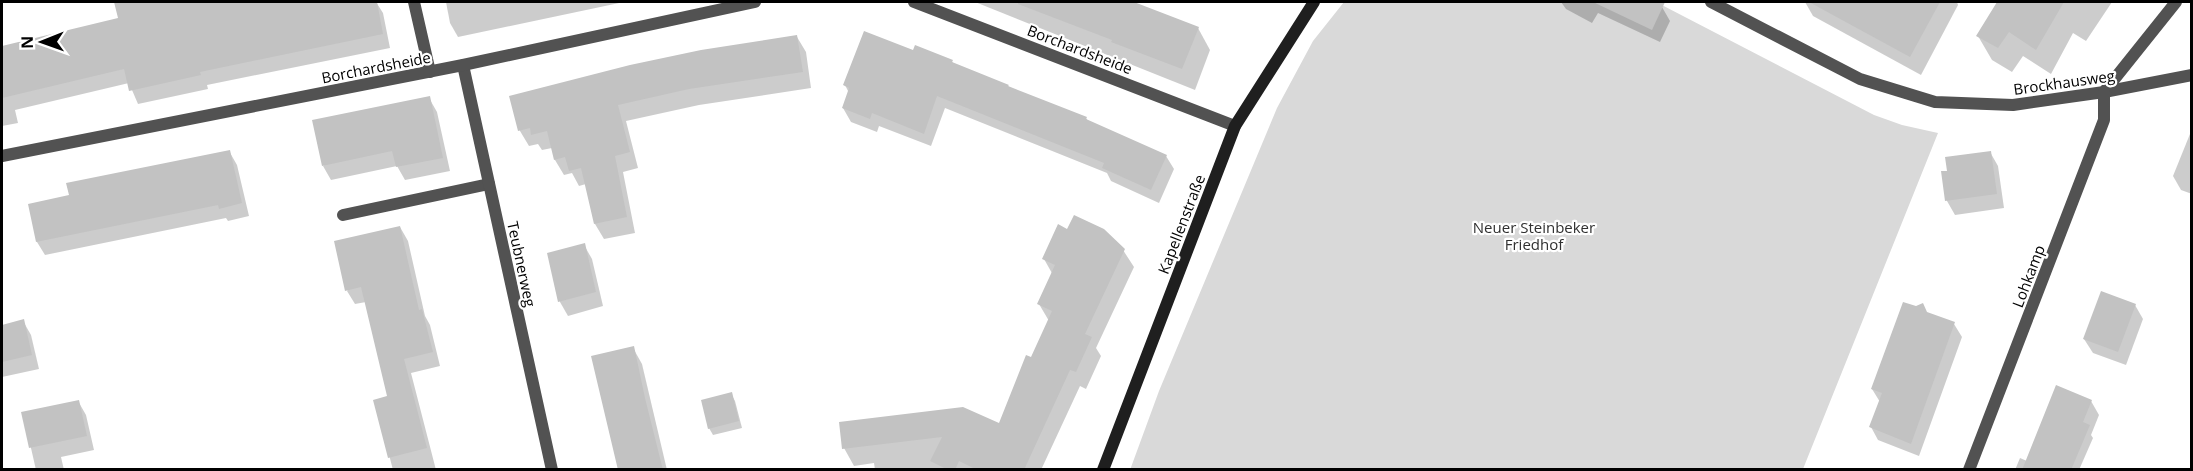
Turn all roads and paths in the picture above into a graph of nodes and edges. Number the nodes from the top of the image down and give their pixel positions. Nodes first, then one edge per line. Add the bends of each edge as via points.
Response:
1 (414, 2) edge
2 (755, 2) edge
3 (914, 2) edge
4 (1314, 2) edge
5 (1711, 2) edge
6 (2176, 2) edge
7 (724, 5) edge
8 (463, 65) junction
9 (430, 72) junction
10 (2192, 75) edge
11 (2104, 92) junction
12 (1235, 126) junction
13 (2, 156) edge
14 (489, 184) junction
15 (343, 215) dead end
16 (552, 470) edge
17 (1103, 470) edge
18 (1969, 470) edge

1 - 9 street
2 - 7 street, Borchardsheide
3 - 12 street, Borchardsheide
4 - 12 street, Kapellenstraße
5 - 11 street, Brockhausweg via 1860,79 1935,102 2013,105
6 - 11 street
7 - 8 street, Borchardsheide
8 - 9 street, Borchardsheide
8 - 14 street, Teubnerweg
9 - 13 street, Borchardsheide
10 - 11 street, Brockhausweg
11 - 18 street, Lohkamp via 2104,120
12 - 17 street, Kapellenstraße
14 - 15 street
14 - 16 street, Teubnerweg

